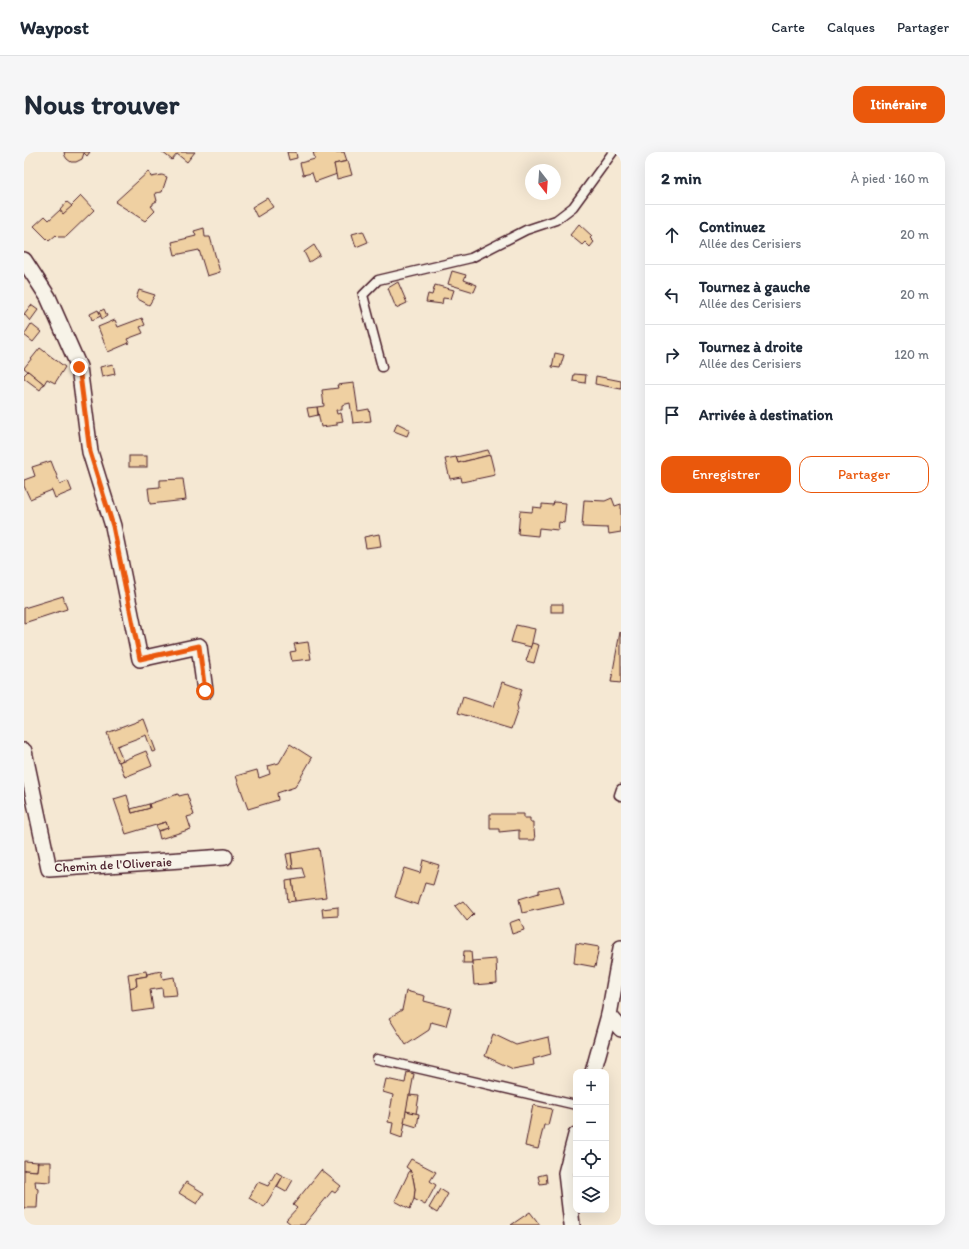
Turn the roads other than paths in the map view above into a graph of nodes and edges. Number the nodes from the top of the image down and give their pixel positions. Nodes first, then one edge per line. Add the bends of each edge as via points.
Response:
1 (613, 152) edge
2 (24, 260) edge
3 (382, 367) dead end
4 (205, 691) dead end
5 (24, 751) edge
6 (621, 789) edge
7 (621, 796) edge
8 (224, 858) dead end
9 (621, 948) edge
10 (609, 1015) junction
11 (621, 1029) edge
12 (377, 1059) dead end
13 (594, 1069) edge
14 (573, 1105) edge
15 (574, 1141) edge
16 (572, 1225) edge

1 - 3 lane via 573,207 556,220 526,230 470,258 378,280 363,295
2 - 4 street via 48,297 79,367 90,452 113,526 140,659 199,646
5 - 8 street, Chemin de l'Oliveraie via 49,869
6 - 7 lane via 618,795
9 - 10 street
10 - 11 street
10 - 13 street
12 - 14 lane
15 - 16 street via 566,1173

